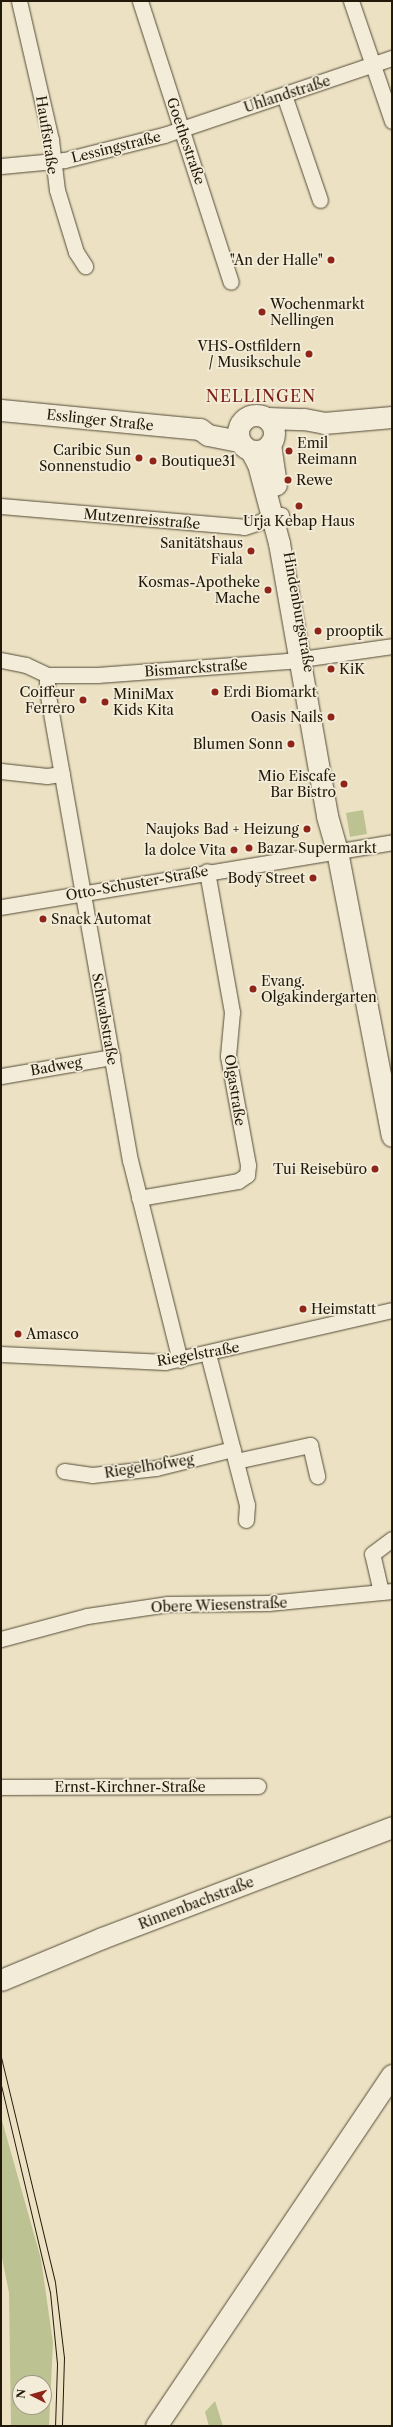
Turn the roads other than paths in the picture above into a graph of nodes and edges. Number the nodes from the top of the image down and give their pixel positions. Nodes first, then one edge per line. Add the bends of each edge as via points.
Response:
1 (19, 1) edge
2 (140, 1) edge
3 (351, 1) edge
4 (392, 58) edge
5 (373, 66) junction
6 (284, 95) junction
7 (392, 121) edge
8 (182, 130) junction
9 (52, 162) junction
10 (1, 166) edge
11 (320, 200) dead end
12 (85, 266) dead end
13 (231, 282) dead end
14 (1, 410) edge
15 (392, 417) edge
16 (267, 418) junction
17 (324, 423) junction
18 (244, 438) junction
19 (272, 442) junction
20 (1, 506) edge
21 (277, 516) junction
22 (392, 646) edge
23 (303, 659) junction
24 (1, 660) edge
25 (47, 675) junction
26 (1, 770) edge
27 (62, 774) junction
28 (392, 842) edge
29 (337, 850) junction
30 (207, 871) junction
31 (82, 893) junction
32 (1, 906) edge
33 (112, 1056) junction
34 (1, 1076) edge
35 (386, 1076) edge
36 (392, 1136) edge
37 (139, 1198) junction
38 (392, 1310) edge
39 (1, 1354) edge
40 (208, 1354) junction
41 (180, 1360) junction
42 (234, 1455) junction
43 (64, 1472) dead end
44 (317, 1476) dead end
45 (246, 1520) dead end
46 (392, 1539) edge
47 (387, 1592) edge
48 (1, 1639) edge
49 (258, 1786) dead end
50 (1, 1787) edge
51 (392, 1827) edge
52 (1, 1980) edge
53 (392, 2075) edge
54 (156, 2426) edge

1 - 9 street, Hauffstraße via 43,104
2 - 8 street, Goethestraße
3 - 5 street
4 - 5 street, Uhlandstraße
5 - 6 street, Uhlandstraße
5 - 7 street
6 - 8 street, Uhlandstraße
6 - 11 street
8 - 9 street, Lessingstraße
8 - 13 street, Goethestraße
9 - 10 street, Lessingstraße
9 - 12 street, Hauffstraße via 66,223 76,252
14 - 18 main road, Esslinger Straße via 200,429 208,424
15 - 17 main road, Esslinger Straße
16 - 17 main road, Esslinger Straße via 304,419
16 - 18 main road, Esslinger Straße via 251,416
16 - 19 main road via 273,426
17 - 19 main road, Esslinger Straße via 310,430 284,434
18 - 19 main road, Esslinger Straße via 262,451
18 - 21 main road, Hindenburgstraße via 258,461
19 - 21 main road, Hindenburgstraße
20 - 21 street, Mutzenreisstraße via 244,527
21 - 23 main road, Hindenburgstraße
22 - 23 street, Bismarckstraße
23 - 25 street, Bismarckstraße via 97,675
23 - 29 main road, Hindenburgstraße via 335,816
24 - 25 street, Bismarckstraße via 32,667
25 - 27 street, Schwabstraße via 47,690
26 - 27 street via 47,776
27 - 31 street, Schwabstraße
28 - 29 street, Otto-Schuster-Straße
29 - 30 street, Otto-Schuster-Straße
29 - 35 main road, Hindenburgstraße
30 - 31 street, Otto-Schuster-Straße
30 - 37 street, Olgastraße via 232,1012 228,1056 248,1165 247,1175 238,1181
31 - 32 street, Otto-Schuster-Straße
31 - 33 street, Schwabstraße
33 - 34 street, Badweg
33 - 37 street, Schwabstraße
35 - 36 main road, Hindenburgstraße
37 - 41 street, Schwabstraße
38 - 40 street, Riegelstraße
39 - 41 street, Riegelstraße via 154,1363
40 - 41 street, Riegelstraße
40 - 42 street
42 - 43 street, Riegelhofweg via 92,1475
42 - 44 street, Riegelhofweg via 310,1445
42 - 45 street via 247,1505
46 - 47 street via 372,1554
47 - 48 street, Obere Wiesenstraße via 268,1603 168,1604 87,1616
49 - 50 street, Ernst-Kirchner-Straße
51 - 52 main road, Rinnenbachstraße via 102,1938
53 - 54 main road

